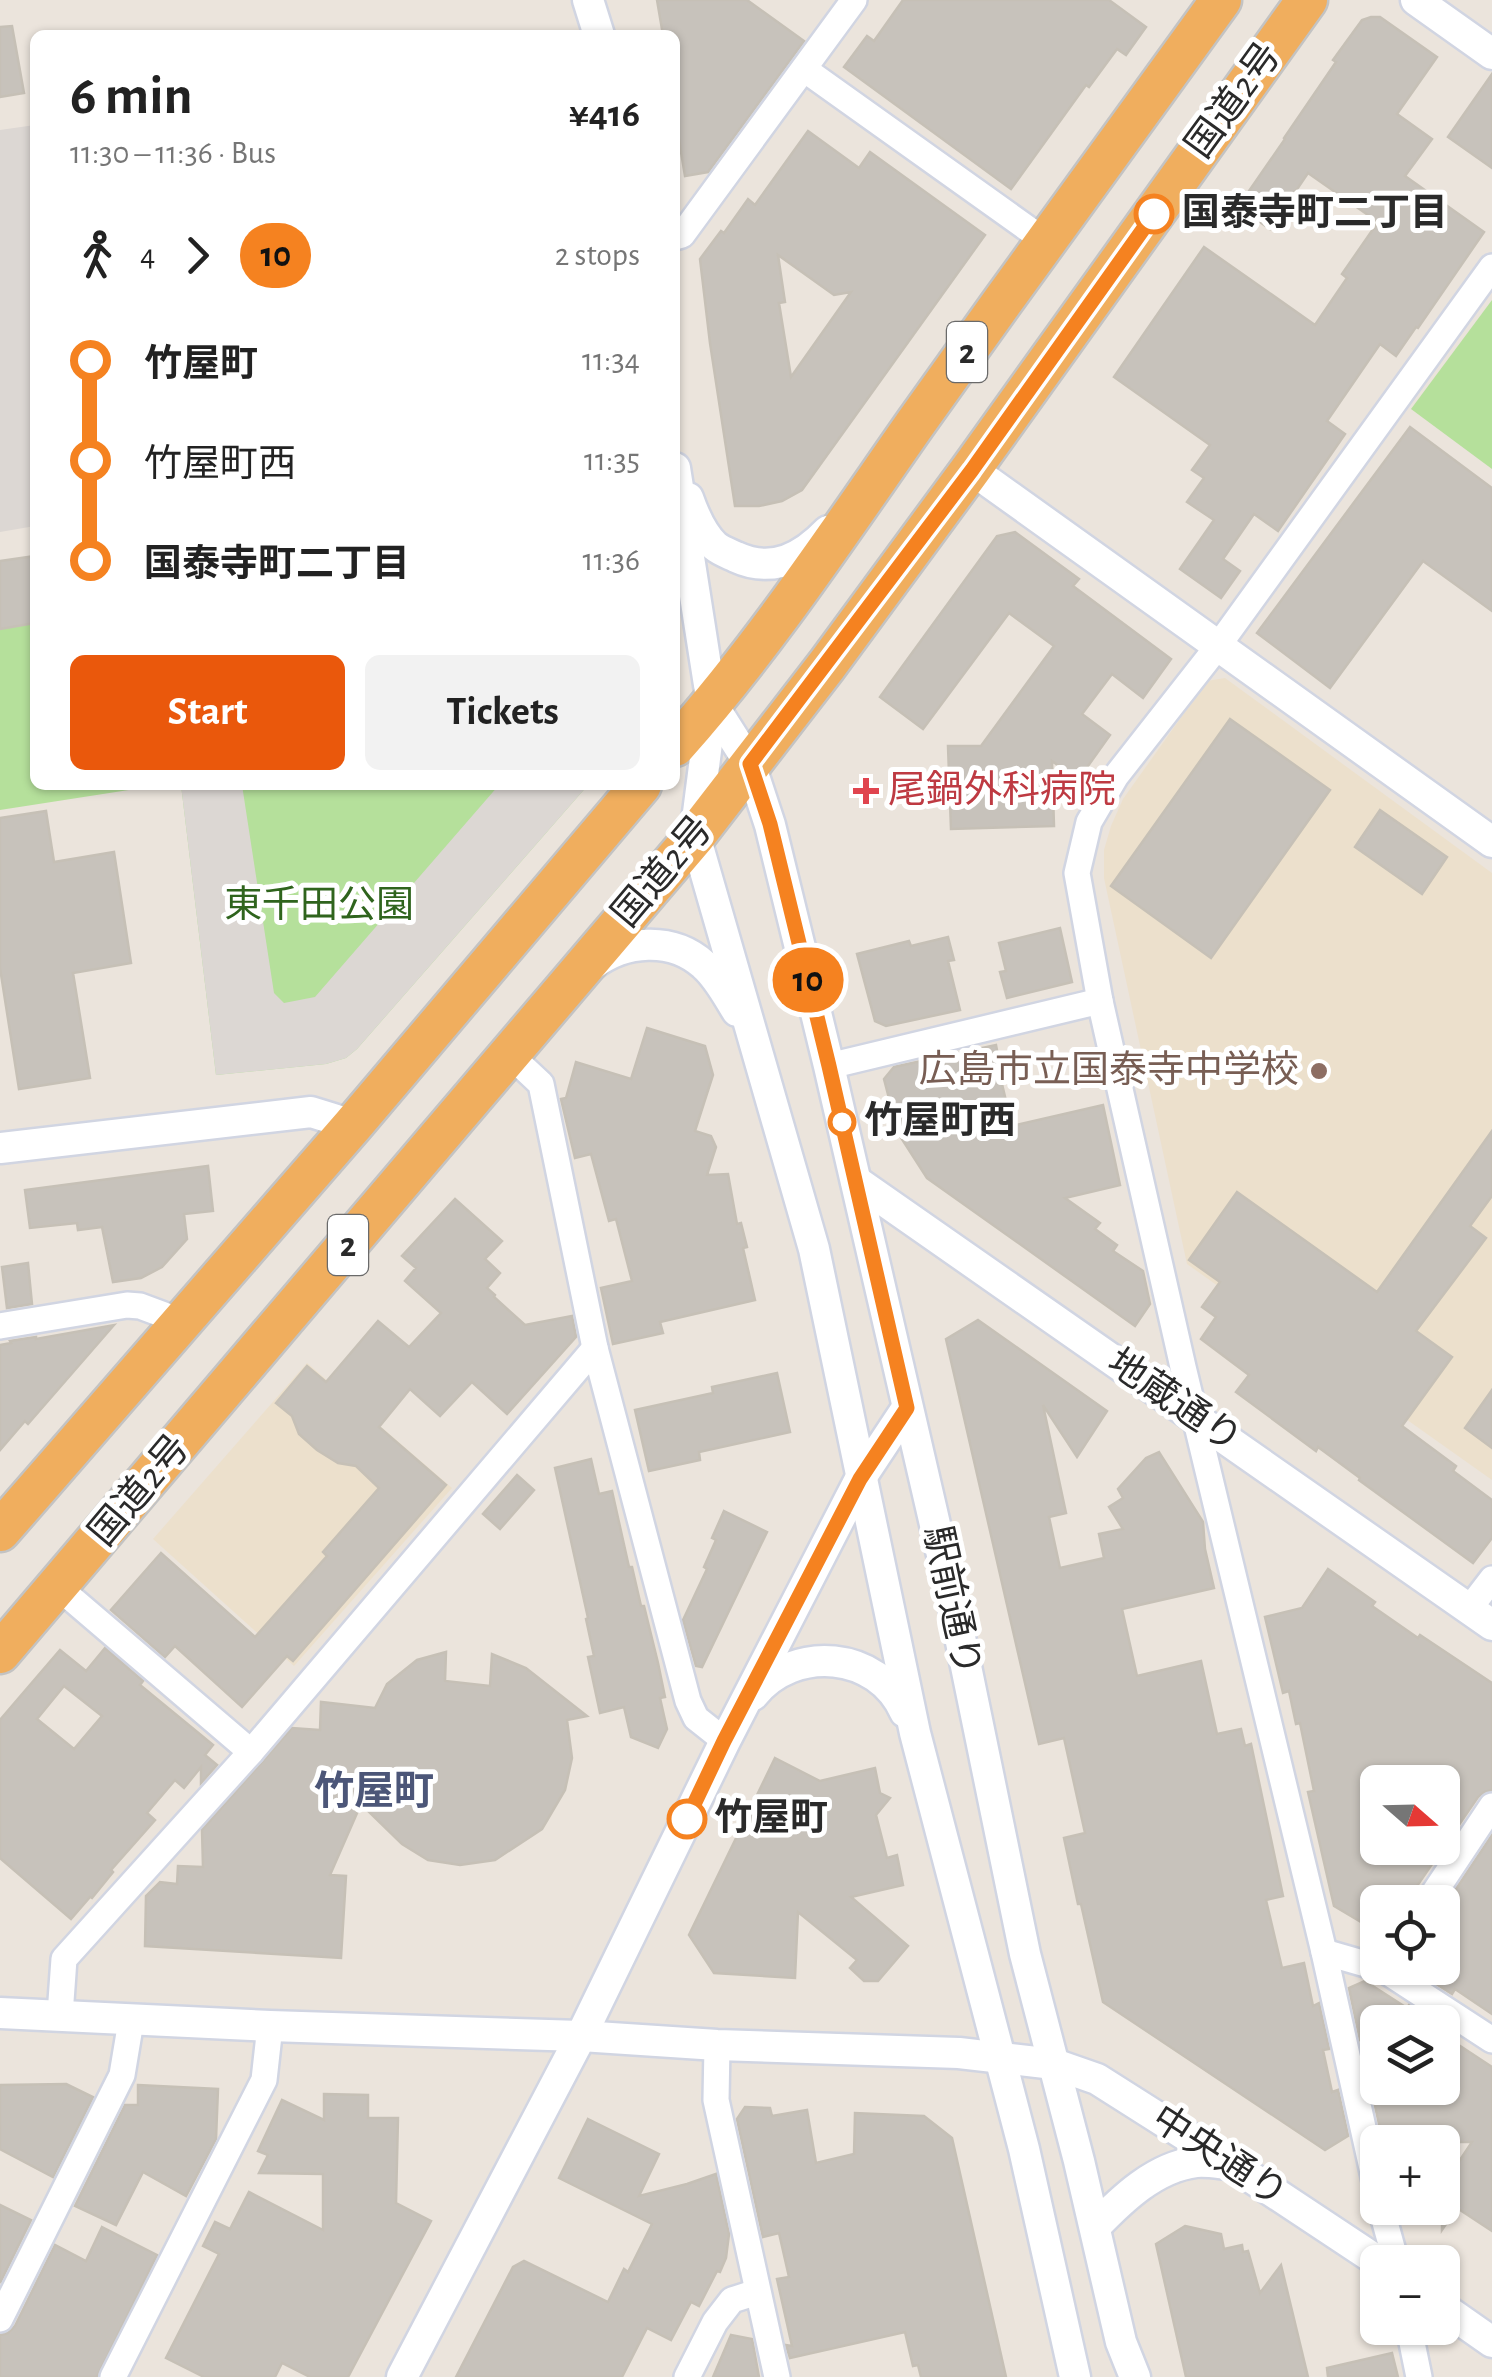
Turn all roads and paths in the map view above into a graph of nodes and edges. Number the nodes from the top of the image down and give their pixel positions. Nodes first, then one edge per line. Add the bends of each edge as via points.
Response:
1 (588, 0) edge
2 (854, 0) edge
3 (1221, 0) edge
4 (1307, 0) edge
5 (1416, 0) edge
6 (597, 30) edge
7 (1492, 54) edge
8 (804, 69) junction
9 (680, 235) edge
10 (1045, 241) junction
11 (1492, 267) edge
12 (972, 470) junction
13 (680, 478) edge
14 (869, 490) junction
15 (680, 497) edge
16 (1218, 646) junction
17 (712, 704) junction
18 (680, 740) edge
19 (750, 764) junction
20 (637, 790) edge
21 (696, 836) junction
22 (1492, 842) edge
23 (572, 979) junction
24 (1100, 1001) junction
25 (753, 1040) junction
26 (510, 1055) junction
27 (829, 1066) junction
28 (353, 1124) junction
29 (0, 1148) edge
30 (856, 1181) junction
31 (183, 1322) junction
32 (0, 1326) edge
33 (595, 1348) junction
34 (907, 1408) junction
35 (1196, 1419) junction
36 (860, 1479) junction
37 (0, 1531) edge
38 (1492, 1579) edge
39 (58, 1587) junction
40 (1481, 1617) edge
41 (0, 1653) edge
42 (741, 1710) junction
43 (915, 1733) junction
44 (724, 1741) junction
45 (251, 1752) junction
46 (1492, 1806) edge
47 (1439, 1885) edge
48 (1324, 1952) junction
49 (1360, 1962) edge
50 (1410, 1985) edge
51 (0, 2013) edge
52 (60, 2014) junction
53 (131, 2020) junction
54 (270, 2026) junction
55 (581, 2036) junction
56 (1492, 2040) edge
57 (717, 2045) junction
58 (998, 2056) junction
59 (1054, 2064) junction
60 (1363, 2125) edge
61 (1231, 2164) junction
62 (1095, 2227) junction
63 (1360, 2249) edge
64 (757, 2292) junction
65 (0, 2319) edge
66 (1460, 2320) edge
67 (1492, 2342) edge
68 (1412, 2345) edge
69 (1074, 2374) edge
70 (113, 2377) edge
71 (402, 2377) edge
72 (687, 2377) edge
73 (777, 2377) edge
74 (1135, 2377) edge
75 (1419, 2377) edge

1 - 6 street
2 - 8 street
3 - 10 highway, 国道2号 / 2
4 - 12 highway, 国道2号 / 2
5 - 7 street
8 - 9 street
8 - 10 street
10 - 14 highway, 国道2号 / 2
11 - 16 street
12 - 16 street
12 - 19 highway, 国道2号 / 2
13 - 14 street via 696,520 717,548 748,563 784,562 813,546
14 - 17 highway, 国道2号 / 2
15 - 17 street
16 - 22 street
16 - 24 street via 1088,822 1077,873
17 - 18 highway, 国道2号 / 2
17 - 19 street, 駅前通り
17 - 21 street
19 - 21 highway, 国道2号 / 2
19 - 27 street, 駅前通り
20 - 28 highway, 国道2号 / 2
21 - 23 highway, 国道2号 / 2
21 - 25 street
23 - 25 street via 605,955 637,944 672,947 702,963 724,988
23 - 26 highway, 国道2号 / 2
24 - 27 street
24 - 35 street
25 - 36 street via 814,1249
26 - 33 street via 541,1084
26 - 39 highway, 国道2号 / 2
27 - 30 street, 駅前通り
28 - 29 street via 311,1112
28 - 31 highway, 国道2号 / 2
30 - 34 street, 駅前通り
30 - 35 street, 地蔵通り
31 - 32 street via 127,1305
31 - 37 highway, 国道2号 / 2
33 - 44 street via 688,1700 696,1718
33 - 45 street
34 - 36 street
34 - 59 street, 駅前通り via 1024,1954
35 - 40 street, 地蔵通り
35 - 48 street
36 - 42 street
36 - 43 street
38 - 40 street
39 - 41 highway, 国道2号 / 2
39 - 45 street
42 - 43 street via 764,1681 798,1663 836,1660 872,1672 899,1698
42 - 44 street
43 - 58 street
44 - 55 street
45 - 52 street via 64,1959
46 - 47 street
48 - 49 street
48 - 60 street
50 - 56 street
51 - 52 street, 中央通り
52 - 53 street, 中央通り
53 - 54 street, 中央通り
53 - 65 street via 122,2075
54 - 55 street, 中央通り
54 - 70 street via 264,2080
55 - 57 street, 中央通り
55 - 71 street
57 - 58 street, 中央通り
57 - 64 street via 716,2100
58 - 59 street, 中央通り
58 - 69 street
59 - 61 street, 中央通り via 1097,2078
59 - 62 street, 駅前通り
61 - 62 street via 1168,2168
61 - 63 street, 中央通り
62 - 74 street, 駅前通り
64 - 72 street via 732,2300
64 - 73 street
66 - 67 street
68 - 75 street

